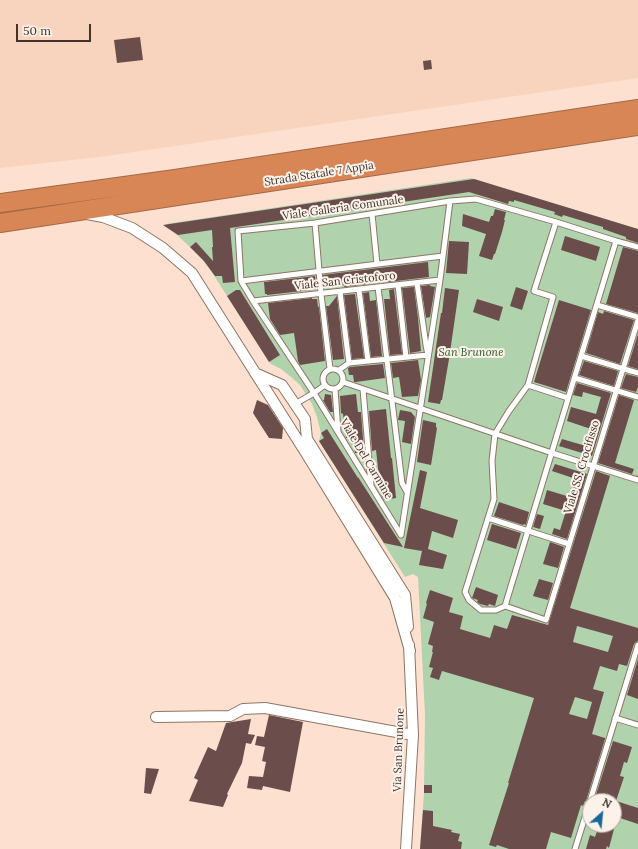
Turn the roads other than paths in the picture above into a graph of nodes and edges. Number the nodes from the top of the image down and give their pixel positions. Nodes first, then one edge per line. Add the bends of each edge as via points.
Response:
1 (638, 109) edge
2 (638, 126) edge
3 (450, 201) junction
4 (0, 203) edge
5 (77, 211) junction
6 (372, 214) junction
7 (556, 222) junction
8 (0, 223) edge
9 (315, 223) junction
10 (616, 241) junction
11 (638, 247) edge
12 (443, 256) junction
13 (377, 264) junction
14 (319, 271) junction
15 (241, 280) junction
16 (440, 280) junction
17 (417, 283) junction
18 (398, 285) junction
19 (378, 287) junction
20 (359, 290) junction
21 (340, 292) junction
22 (321, 294) junction
23 (253, 301) junction
24 (597, 305) junction
25 (638, 317) edge
26 (638, 320) edge
27 (428, 355) junction
28 (581, 356) junction
29 (406, 357) junction
30 (387, 359) junction
31 (368, 361) junction
32 (349, 363) junction
33 (330, 369) junction
34 (624, 369) junction
35 (339, 370) junction
36 (256, 373) junction
37 (638, 373) edge
38 (575, 378) junction
39 (343, 382) junction
40 (325, 385) junction
41 (528, 385) junction
42 (335, 389) junction
43 (363, 389) junction
44 (616, 391) junction
45 (314, 393) junction
46 (638, 397) edge
47 (568, 398) junction
48 (392, 399) junction
49 (295, 404) junction
50 (420, 408) junction
51 (338, 433) junction
52 (495, 434) junction
53 (552, 454) junction
54 (593, 466) junction
55 (638, 480) edge
56 (371, 488) junction
57 (407, 492) junction
58 (488, 518) junction
59 (528, 532) junction
60 (569, 544) junction
61 (506, 606) junction
62 (638, 645) edge
63 (410, 651) junction
64 (156, 717) dead end
65 (615, 718) junction
66 (638, 725) edge
67 (413, 735) junction
68 (592, 793) edge
69 (582, 828) edge
70 (406, 849) edge
71 (576, 849) edge

1 - 4 highway, Strada Statale 7 Appia
2 - 5 highway, Strada Statale 7 Appia
3 - 6 lane, Viale Galleria Comunale
3 - 7 lane, Viale Galleria Comunale via 476,199
3 - 12 lane
5 - 8 highway, Strada Statale 7 Appia
5 - 36 street via 132,228 163,248 192,274
6 - 9 lane, Viale Galleria Comunale
6 - 13 lane
7 - 10 lane, Viale Galleria Comunale
7 - 41 lane via 534,291 554,297
9 - 14 lane
9 - 15 lane, Viale Galleria Comunale via 238,231
10 - 11 lane, Viale Galleria Comunale
10 - 24 lane
12 - 13 lane
12 - 16 lane
13 - 14 lane
14 - 15 lane
14 - 22 lane
15 - 23 lane, Viale Del Carmine
16 - 17 lane, Viale San Cristoforo
16 - 27 lane
17 - 18 lane, Viale San Cristoforo
17 - 27 lane
18 - 19 lane, Viale San Cristoforo
18 - 29 lane
19 - 20 lane, Viale San Cristoforo
19 - 30 lane
20 - 21 lane, Viale San Cristoforo
20 - 31 lane
21 - 22 lane, Viale San Cristoforo
21 - 32 lane
22 - 23 lane, Viale San Cristoforo
22 - 33 lane
23 - 45 lane, Viale Del Carmine
24 - 25 lane
24 - 28 lane
26 - 34 lane, Viale SS. Crocifisso
27 - 29 lane
27 - 50 lane
28 - 34 lane
28 - 38 lane
29 - 30 lane
30 - 31 lane
30 - 48 lane
31 - 32 lane
32 - 35 lane
33 - 35 lane
33 - 40 lane via 323,376
34 - 37 lane
34 - 44 lane, Viale SS. Crocifisso
35 - 39 lane via 343,375
36 - 49 street via 282,385
36 - 63 street via 395,598
38 - 44 lane
38 - 47 lane
39 - 42 lane
39 - 43 lane
40 - 42 lane
40 - 45 lane
41 - 47 lane
41 - 52 lane
42 - 51 lane
43 - 48 lane
43 - 56 lane
44 - 46 lane
44 - 54 lane, Viale SS. Crocifisso
45 - 49 lane
45 - 51 lane, Viale Del Carmine
47 - 53 lane
48 - 50 lane
48 - 57 lane via 402,483
49 - 63 street via 305,419 307,439 405,595
50 - 52 lane
50 - 57 lane
51 - 56 lane, Viale Del Carmine
52 - 53 lane
52 - 58 lane via 492,461 494,499
53 - 54 lane
53 - 59 lane
54 - 55 lane
54 - 60 lane, Viale SS. Crocifisso
56 - 57 lane, Viale Del Carmine via 400,536
58 - 59 lane
58 - 61 lane via 465,592 469,600 481,610 496,610
59 - 60 lane
59 - 61 lane
60 - 61 lane, Viale SS. Crocifisso via 546,620
62 - 65 lane
63 - 67 street, Via San Brunone
64 - 67 street via 230,716 243,709 265,708
65 - 66 lane
65 - 68 lane
67 - 70 street, Via San Brunone
69 - 71 lane

